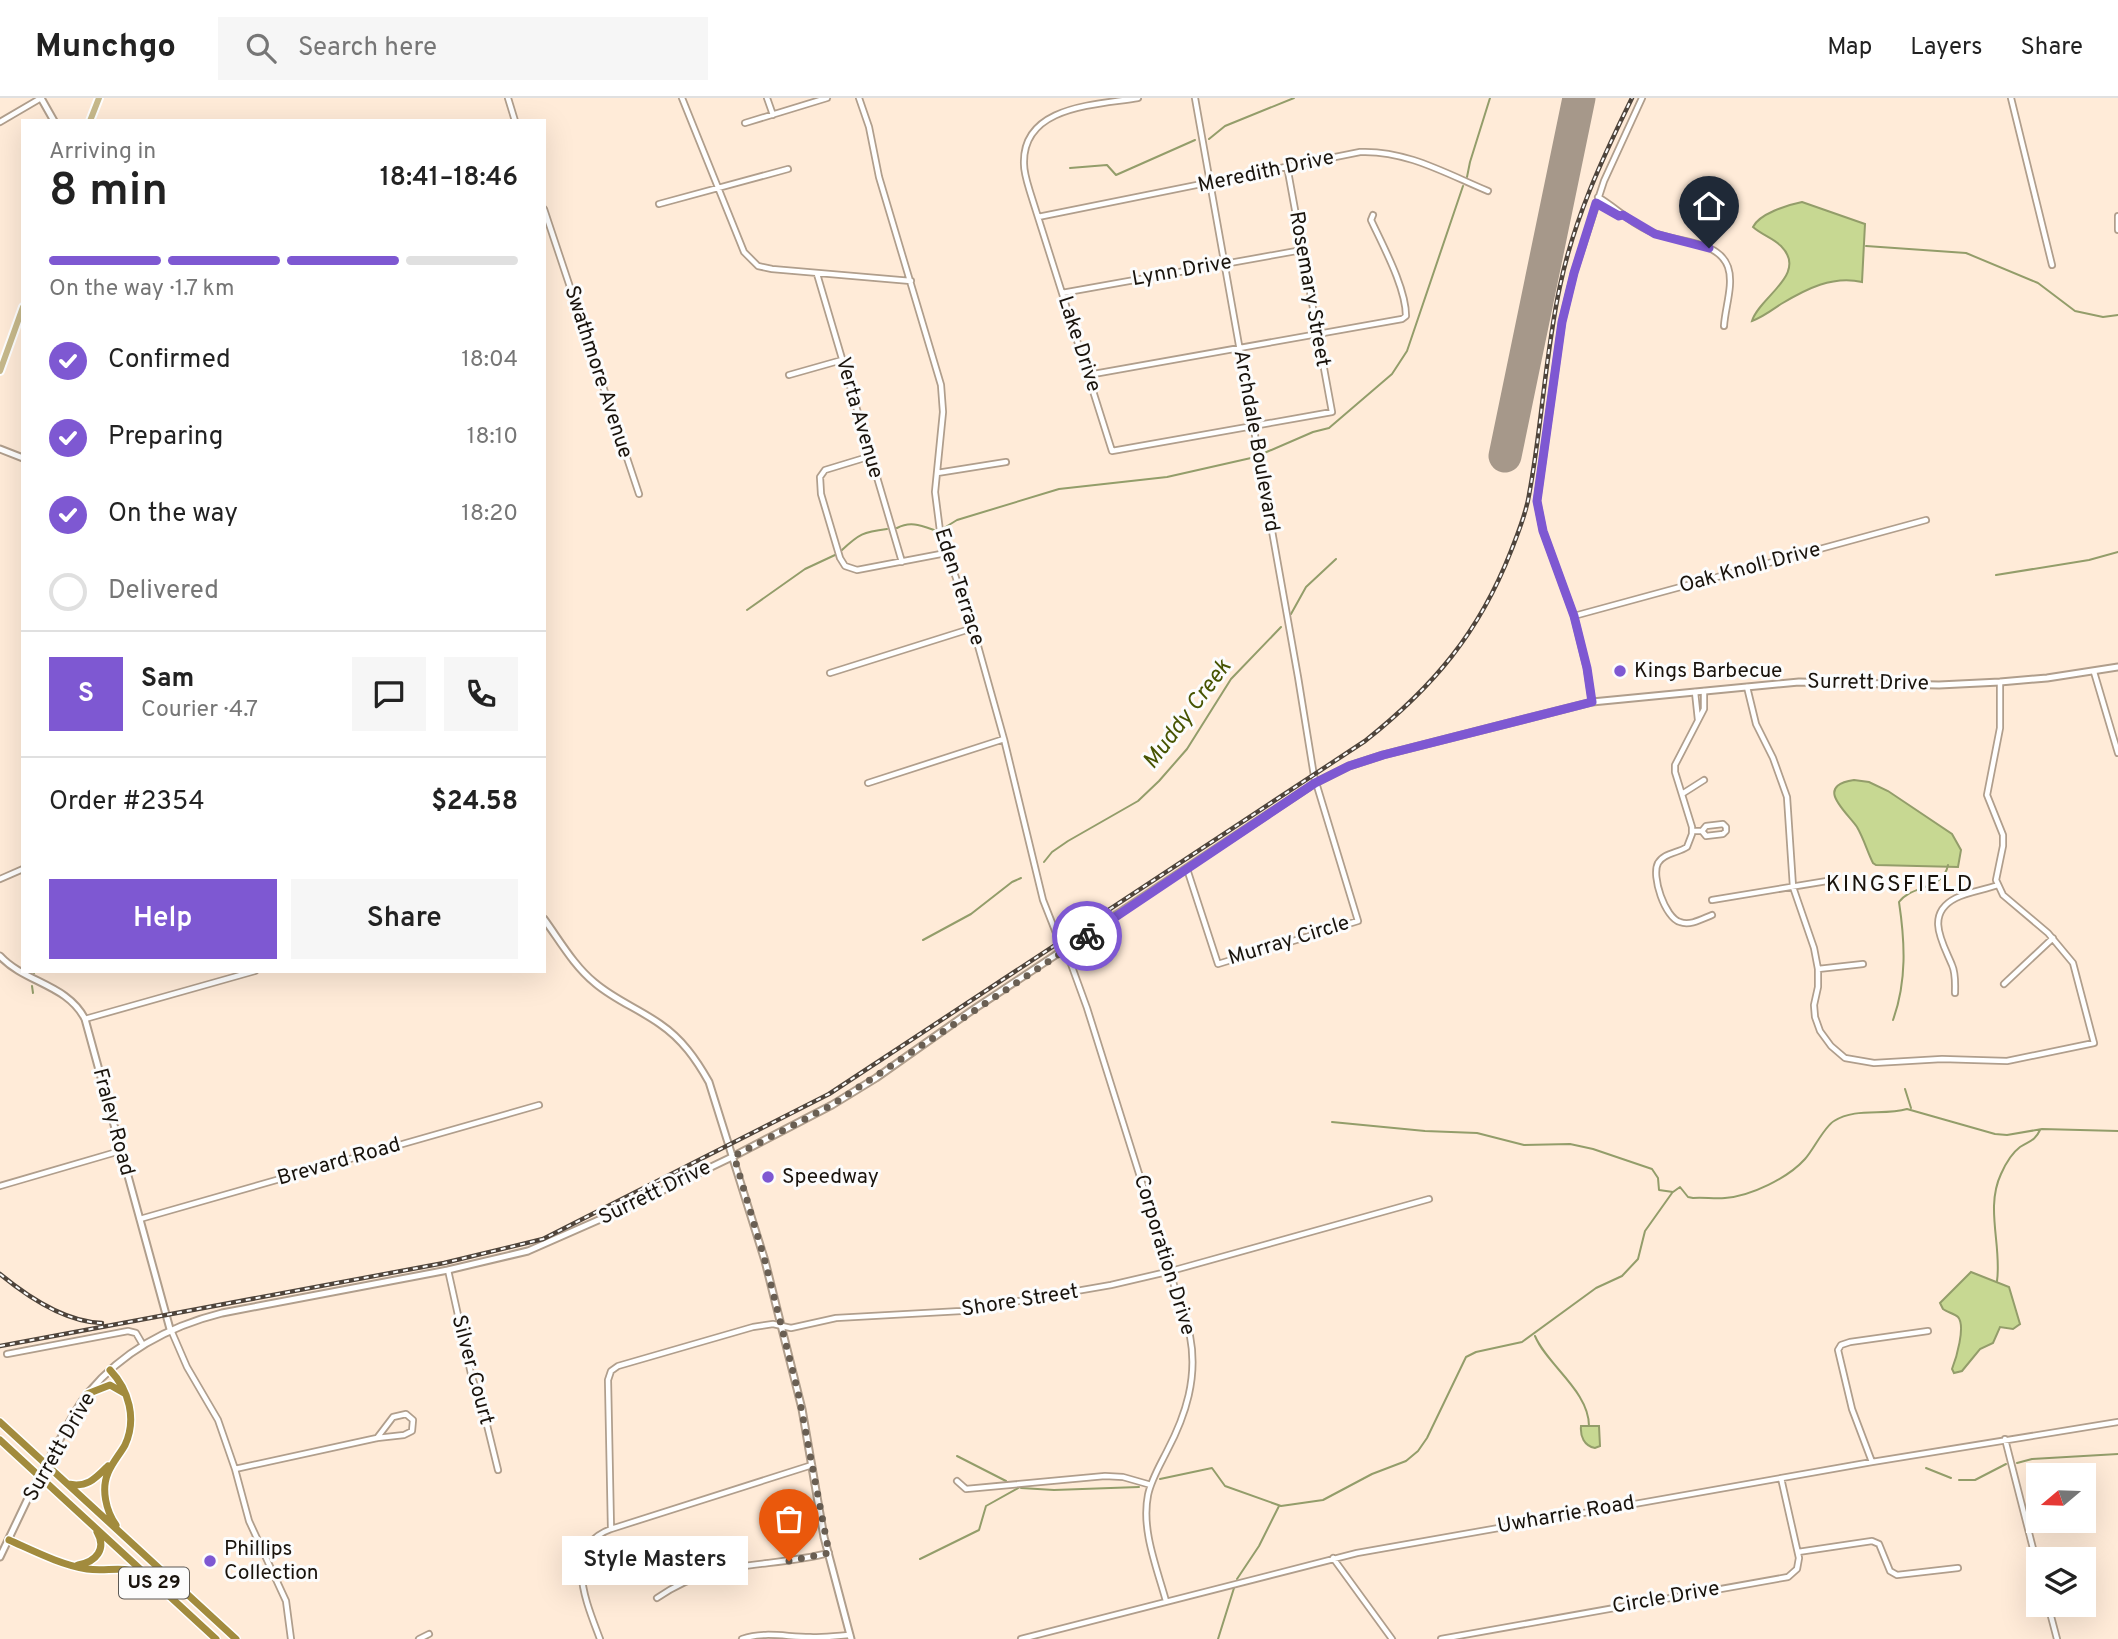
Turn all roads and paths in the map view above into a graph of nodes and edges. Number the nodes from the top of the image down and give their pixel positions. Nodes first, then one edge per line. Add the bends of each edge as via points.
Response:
1 (41, 98) edge
2 (99, 98) edge
3 (508, 98) edge
4 (682, 98) edge
5 (767, 98) edge
6 (827, 98) edge
7 (859, 98) edge
8 (1138, 98) edge
9 (1195, 98) edge
10 (1642, 98) edge
11 (2011, 98) edge
12 (773, 115) junction
13 (53, 119) edge
14 (91, 119) edge
15 (514, 119) edge
16 (0, 121) edge
17 (746, 123) dead end
18 (1287, 166) junction
19 (788, 169) dead end
20 (1209, 183) junction
21 (719, 188) junction
22 (1488, 191) dead end
23 (1597, 200) junction
24 (659, 204) dead end
25 (546, 215) edge
26 (1373, 215) dead end
27 (2118, 216) edge
28 (1038, 217) junction
29 (2118, 230) edge
30 (1302, 250) junction
31 (1224, 264) junction
32 (2052, 265) dead end
33 (817, 273) junction
34 (911, 281) junction
35 (1062, 293) junction
36 (21, 313) edge
37 (1724, 326) dead end
38 (1317, 334) junction
39 (1239, 348) junction
40 (842, 360) junction
41 (0, 371) edge
42 (789, 375) dead end
43 (1088, 375) junction
44 (1332, 412) joint
45 (1253, 426) junction
46 (0, 450) edge
47 (871, 456) junction
48 (21, 457) edge
49 (1006, 462) dead end
50 (937, 473) junction
51 (639, 494) dead end
52 (1926, 520) dead end
53 (946, 553) junction
54 (902, 562) junction
55 (1574, 616) junction
56 (973, 628) junction
57 (2118, 667) edge
58 (2094, 671) junction
59 (830, 673) dead end
60 (2000, 682) junction
61 (1746, 687) junction
62 (1704, 691) junction
63 (1695, 692) junction
64 (1592, 702) junction
65 (1698, 721) junction
66 (1004, 739) junction
67 (2118, 753) edge
68 (1703, 780) dead end
69 (867, 783) dead end
70 (1315, 783) junction
71 (1682, 794) junction
72 (1692, 831) junction
73 (1702, 831) junction
74 (1187, 869) junction
75 (21, 870) edge
76 (0, 879) edge
77 (1833, 880) dead end
78 (1998, 885) junction
79 (1793, 887) junction
80 (1712, 900) dead end
81 (1712, 915) dead end
82 (546, 922) edge
83 (2053, 938) junction
84 (1065, 951) junction
85 (0, 956) edge
86 (1863, 964) dead end
87 (1818, 969) junction
88 (217, 973) edge
89 (248, 973) edge
90 (219, 981) junction
91 (2004, 984) dead end
92 (1955, 993) dead end
93 (85, 1019) junction
94 (539, 1105) dead end
95 (120, 1151) junction
96 (734, 1156) junction
97 (0, 1186) edge
98 (1429, 1199) dead end
99 (140, 1219) junction
100 (447, 1270) junction
101 (1171, 1271) junction
102 (782, 1326) junction
103 (170, 1329) junction
104 (1928, 1331) dead end
105 (144, 1345) junction
106 (7, 1354) dead end
107 (110, 1370) junction
108 (87, 1394) junction
109 (127, 1396) junction
110 (0, 1422) edge
111 (2118, 1422) edge
112 (377, 1438) junction
113 (2006, 1439) junction
114 (0, 1440) edge
115 (116, 1458) junction
116 (1872, 1462) junction
117 (812, 1465) junction
118 (235, 1469) junction
119 (498, 1470) dead end
120 (1781, 1478) junction
121 (957, 1481) dead end
122 (66, 1483) junction
123 (1151, 1485) junction
124 (93, 1526) junction
125 (611, 1529) junction
126 (127, 1539) junction
127 (9, 1541) junction
128 (2033, 1547) edge
129 (1798, 1552) junction
130 (829, 1553) junction
131 (0, 1557) edge
132 (1333, 1558) junction
133 (74, 1566) junction
134 (1958, 1568) dead end
135 (148, 1577) junction
136 (657, 1598) dead end
137 (1166, 1601) junction
138 (2051, 1617) edge
139 (429, 1634) dead end
140 (851, 1637) edge
141 (216, 1639) edge
142 (236, 1639) edge
143 (291, 1639) edge
144 (419, 1639) edge
145 (600, 1639) edge
146 (742, 1639) edge
147 (1021, 1639) edge
148 (1392, 1639) edge
149 (1441, 1639) edge
150 (2057, 1639) edge

1 - 13 street
1 - 16 street
2 - 14 main road
3 - 15 street
4 - 21 street
5 - 12 street
6 - 12 street
7 - 34 street, Eden Terrace
8 - 28 street, Lake Drive via 1061,113 1035,129 1024,166
9 - 20 street, Archdale Boulevard
10 - 23 street
11 - 32 street
12 - 17 street
18 - 20 street, Meredith Drive
18 - 22 street, Meredith Drive via 1382,152 1404,156
18 - 30 street, Rosemary Street
19 - 21 street
20 - 28 street, Meredith Drive
20 - 31 street, Archdale Boulevard
21 - 24 street
21 - 33 street via 744,252 753,262 772,270
23 - 37 street via 1655,234 1709,248 1724,260 1730,279
23 - 55 street via 1562,322 1537,501
25 - 51 street, Swathmore Avenue
26 - 38 street via 1406,316
27 - 29 street
28 - 35 street, Lake Drive
30 - 31 street, Lynn Drive
30 - 38 street, Rosemary Street
31 - 35 street, Lynn Drive
31 - 39 street, Archdale Boulevard
33 - 34 street
33 - 40 street, Verta Avenue
34 - 50 street, Eden Terrace via 943,400
35 - 43 street, Lake Drive
36 - 41 main road
38 - 39 street
38 - 44 street, Rosemary Street
39 - 43 street
39 - 45 street, Archdale Boulevard
40 - 42 street
40 - 47 street, Verta Avenue
43 - 45 street, Lake Drive via 1112,451
44 - 45 street, Lake Drive
45 - 70 street, Archdale Boulevard
46 - 48 street
47 - 54 street, Verta Avenue
47 - 54 street via 825,470 820,477 821,494 845,566 852,570
49 - 50 street
50 - 53 street, Eden Terrace via 936,512
52 - 55 street, Oak Knoll Drive
53 - 54 street
53 - 56 street, Eden Terrace
55 - 64 street
56 - 59 street
56 - 66 street, Eden Terrace
57 - 58 street, Surrett Drive
58 - 60 street, Surrett Drive
58 - 67 street
60 - 61 street, Surrett Drive via 1799,682
60 - 78 street via 2000,728 1987,795 2003,835
61 - 62 street, Surrett Drive
61 - 79 street via 1756,724 1787,797
62 - 63 street, Surrett Drive
62 - 65 street via 1705,705
63 - 64 street, Surrett Drive
63 - 65 street
64 - 70 street, Surrett Drive via 1383,755
65 - 71 street via 1675,765
66 - 69 street
66 - 84 street, Eden Terrace via 1038,883
68 - 71 street
70 - 74 street, Surrett Drive
70 - 74 street, Murray Circle via 1358,921 1218,964
71 - 72 street
72 - 73 street
72 - 81 street via 1687,847 1660,860 1656,877 1672,919 1685,923
73 - 73 street via 1706,826 1726,827 1723,834 1706,836
74 - 84 street, Surrett Drive
75 - 76 street
77 - 79 street
78 - 83 street via 2003,895
78 - 92 street via 1952,900 1938,918
79 - 80 street
79 - 87 street
82 - 96 street via 593,981 624,1005 659,1023 688,1049 709,1082
83 - 87 street via 2073,963 2094,1043 2007,1061 1874,1063 1845,1058 1820,1031 1815,1017
83 - 91 street
84 - 96 street, Surrett Drive via 832,1105
84 - 101 street, Corporation Drive
85 - 93 street, Fraley Road via 19,972 67,996
86 - 87 street
88 - 90 street
89 - 90 street
90 - 93 street
93 - 95 street, Fraley Road
94 - 99 street, Brevard Road
95 - 97 street
95 - 99 street, Fraley Road
96 - 100 street, Surrett Drive via 546,1244
96 - 102 street
98 - 101 street, Shore Street
99 - 103 street, Fraley Road
100 - 103 street, Surrett Drive via 222,1313
100 - 119 street, Silver Court
101 - 102 street, Shore Street via 992,1307
101 - 123 street, Corporation Drive via 1190,1336 1193,1368 1180,1423
102 - 117 street
102 - 125 street, Shore Street via 753,1327 618,1366 610,1373
103 - 105 street, Surrett Drive
103 - 118 street via 218,1420
104 - 116 street via 1841,1345 1838,1350 1852,1409
105 - 106 street via 136,1333 128,1331
105 - 107 street, Surrett Drive
107 - 108 street, Surrett Drive
107 - 109 highway
108 - 109 highway via 110,1385
108 - 127 street, Surrett Drive, bridge
109 - 115 highway via 130,1432
110 - 122 highway, US 29
111 - 113 street, Uwharrie Road
112 - 112 street via 411,1432 411,1416 398,1414
112 - 118 street
113 - 116 street, Uwharrie Road
113 - 128 street
114 - 124 highway, US 29
115 - 122 highway via 85,1485
115 - 126 highway via 107,1473 106,1507
116 - 120 street, Uwharrie Road
117 - 125 street
117 - 130 street
118 - 143 street via 249,1521 286,1601
120 - 129 street
120 - 132 street, Uwharrie Road
121 - 123 street via 967,1489 1105,1476
122 - 126 highway, US 29
123 - 137 street, Corporation Drive via 1146,1503 1149,1538
124 - 133 highway via 100,1537 99,1553 95,1560
124 - 135 highway, US 29
125 - 145 street via 589,1544 581,1573 583,1595
126 - 142 highway, US 29
127 - 131 street, Surrett Drive
127 - 133 highway
129 - 134 street via 1872,1541 1879,1544 1890,1571 1897,1575
129 - 149 street, Circle Drive via 1797,1569 1788,1577
130 - 136 street via 711,1571
130 - 140 street
132 - 137 street, Uwharrie Road
132 - 148 street
133 - 135 highway via 125,1568
135 - 141 highway, US 29
137 - 147 street, Uwharrie Road
138 - 150 street
139 - 144 street
140 - 146 street via 770,1634

